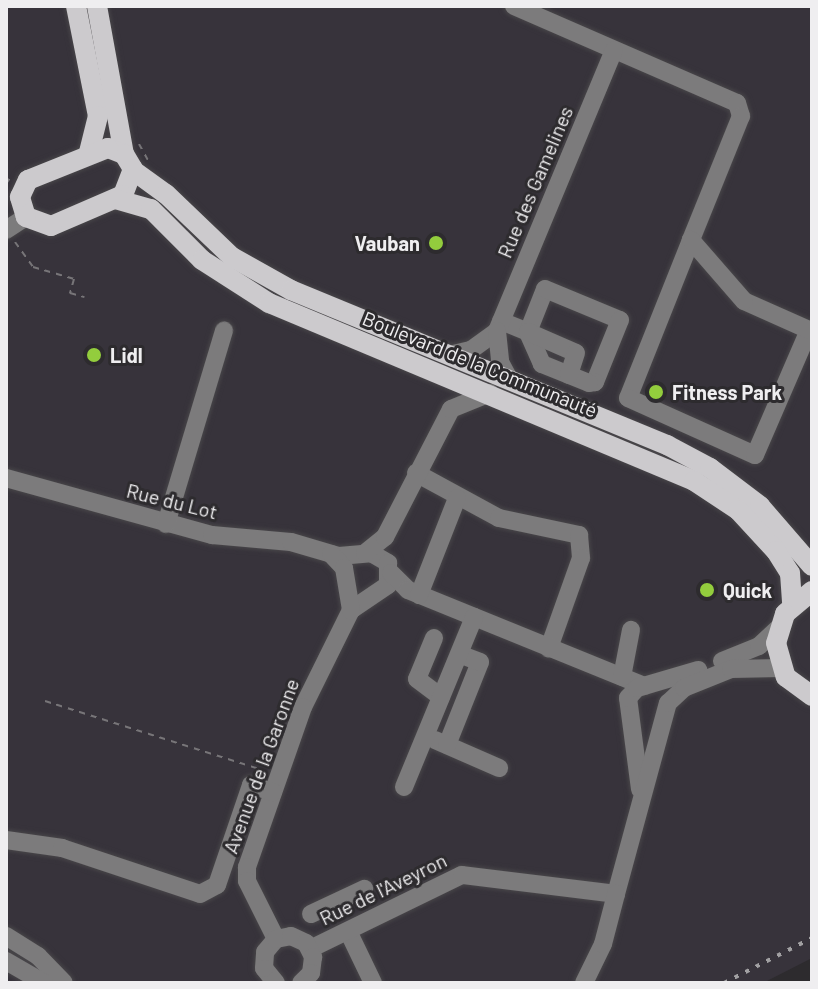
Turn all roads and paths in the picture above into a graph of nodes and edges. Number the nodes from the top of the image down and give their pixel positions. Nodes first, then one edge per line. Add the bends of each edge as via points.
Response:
1 (76, 6) edge
2 (97, 6) edge
3 (514, 6) edge
4 (614, 50) junction
5 (89, 153) junction
6 (129, 163) junction
7 (11, 184) edge
8 (115, 199) junction
9 (26, 217) junction
10 (10, 235) edge
11 (691, 240) junction
12 (84, 297) dead end
13 (499, 326) junction
14 (224, 331) dead end
15 (528, 332) junction
16 (443, 364) junction
17 (510, 381) junction
18 (490, 393) junction
19 (451, 409) junction
20 (416, 473) junction
21 (6, 478) edge
22 (457, 498) junction
23 (166, 524) junction
24 (385, 537) junction
25 (331, 554) junction
26 (362, 554) junction
27 (812, 566) edge
28 (382, 580) junction
29 (348, 582) junction
30 (812, 591) edge
31 (414, 592) junction
32 (792, 604) junction
33 (351, 610) junction
34 (474, 617) junction
35 (778, 628) junction
36 (631, 630) dead end
37 (434, 638) dead end
38 (549, 648) junction
39 (459, 654) junction
40 (781, 668) junction
41 (617, 675) junction
42 (647, 686) junction
43 (812, 696) edge
44 (441, 697) junction
45 (45, 701) dead end
46 (627, 707) junction
47 (664, 712) junction
48 (425, 735) junction
49 (447, 745) junction
50 (499, 768) dead end
51 (276, 784) junction
52 (404, 787) dead end
53 (642, 799) junction
54 (6, 840) edge
55 (232, 841) junction
56 (253, 849) junction
57 (364, 889) dead end
58 (616, 894) junction
59 (334, 903) junction
60 (311, 914) dead end
61 (346, 932) junction
62 (6, 936) edge
63 (276, 939) junction
64 (310, 949) junction
65 (6, 950) edge
66 (6, 961) edge
67 (58, 982) edge
68 (276, 983) edge
69 (301, 983) edge
70 (373, 983) edge
71 (584, 983) edge

1 - 5 main road via 98,116
2 - 6 main road
3 - 4 street
4 - 11 street via 737,103 741,116
4 - 13 street, Rue des Gamelines
5 - 6 main road via 108,148
5 - 7 main road
6 - 8 main road via 127,191
6 - 16 main road, Boulevard de la Communauté via 232,257
7 - 9 main road
8 - 9 main road via 51,226
8 - 16 main road, Boulevard de la Communauté via 151,209 202,260 250,293
9 - 10 street
10 - 12 path via 33,267 74,279 70,293
11 - 11 street via 744,301 809,330 755,455 628,398
13 - 15 street
13 - 16 street via 471,350
13 - 17 street via 500,362
14 - 23 street
15 - 15 street via 545,289 620,320 595,382 569,375 576,353
16 - 17 main road, Boulevard de la Communauté
16 - 18 main road, Boulevard de la Communauté
16 - 19 street
17 - 27 main road, Boulevard de la Communauté via 667,445 720,474 774,519
18 - 19 street
18 - 32 main road, Boulevard de la Communauté via 673,470 718,496 751,522 783,560
19 - 20 street
20 - 22 street
20 - 24 street
21 - 23 street, Rue du Lot
22 - 31 street
22 - 38 street via 499,518 568,531 583,542
23 - 25 street, Rue du Lot via 212,535 291,542
24 - 26 street
24 - 28 street
25 - 26 street, Rue du Lot
25 - 29 street
26 - 28 street
26 - 29 street
28 - 29 street
28 - 31 street
28 - 33 street
29 - 33 street
30 - 32 main road
31 - 34 street
32 - 35 main road
33 - 51 street, Avenue de la Garonne via 303,707
34 - 38 street
34 - 39 street
35 - 40 main road
35 - 42 street via 750,651
36 - 41 street
37 - 44 street via 417,679
38 - 41 street
39 - 44 street
39 - 49 street via 480,662
40 - 43 main road
40 - 47 street via 754,665 725,671 684,688
41 - 42 street
41 - 46 street
42 - 46 street
42 - 47 street via 662,694
44 - 48 street
45 - 51 path
46 - 47 street via 644,725
46 - 53 street
47 - 53 street
48 - 49 street
48 - 52 street
49 - 50 street
51 - 55 street via 251,785
51 - 56 street, Avenue de la Garonne
53 - 58 street
54 - 55 street via 62,848 200,894 217,885
55 - 56 street
56 - 63 street, Avenue de la Garonne via 247,881
57 - 59 street
58 - 61 street, Rue de l'Aveyron via 466,874
58 - 71 street via 603,944
59 - 60 street
59 - 61 street
61 - 64 street, Rue de l'Aveyron
61 - 70 street
62 - 67 street via 38,956
63 - 64 street via 299,938
63 - 68 street via 263,960
64 - 69 street via 314,965
65 - 67 street
66 - 67 street

